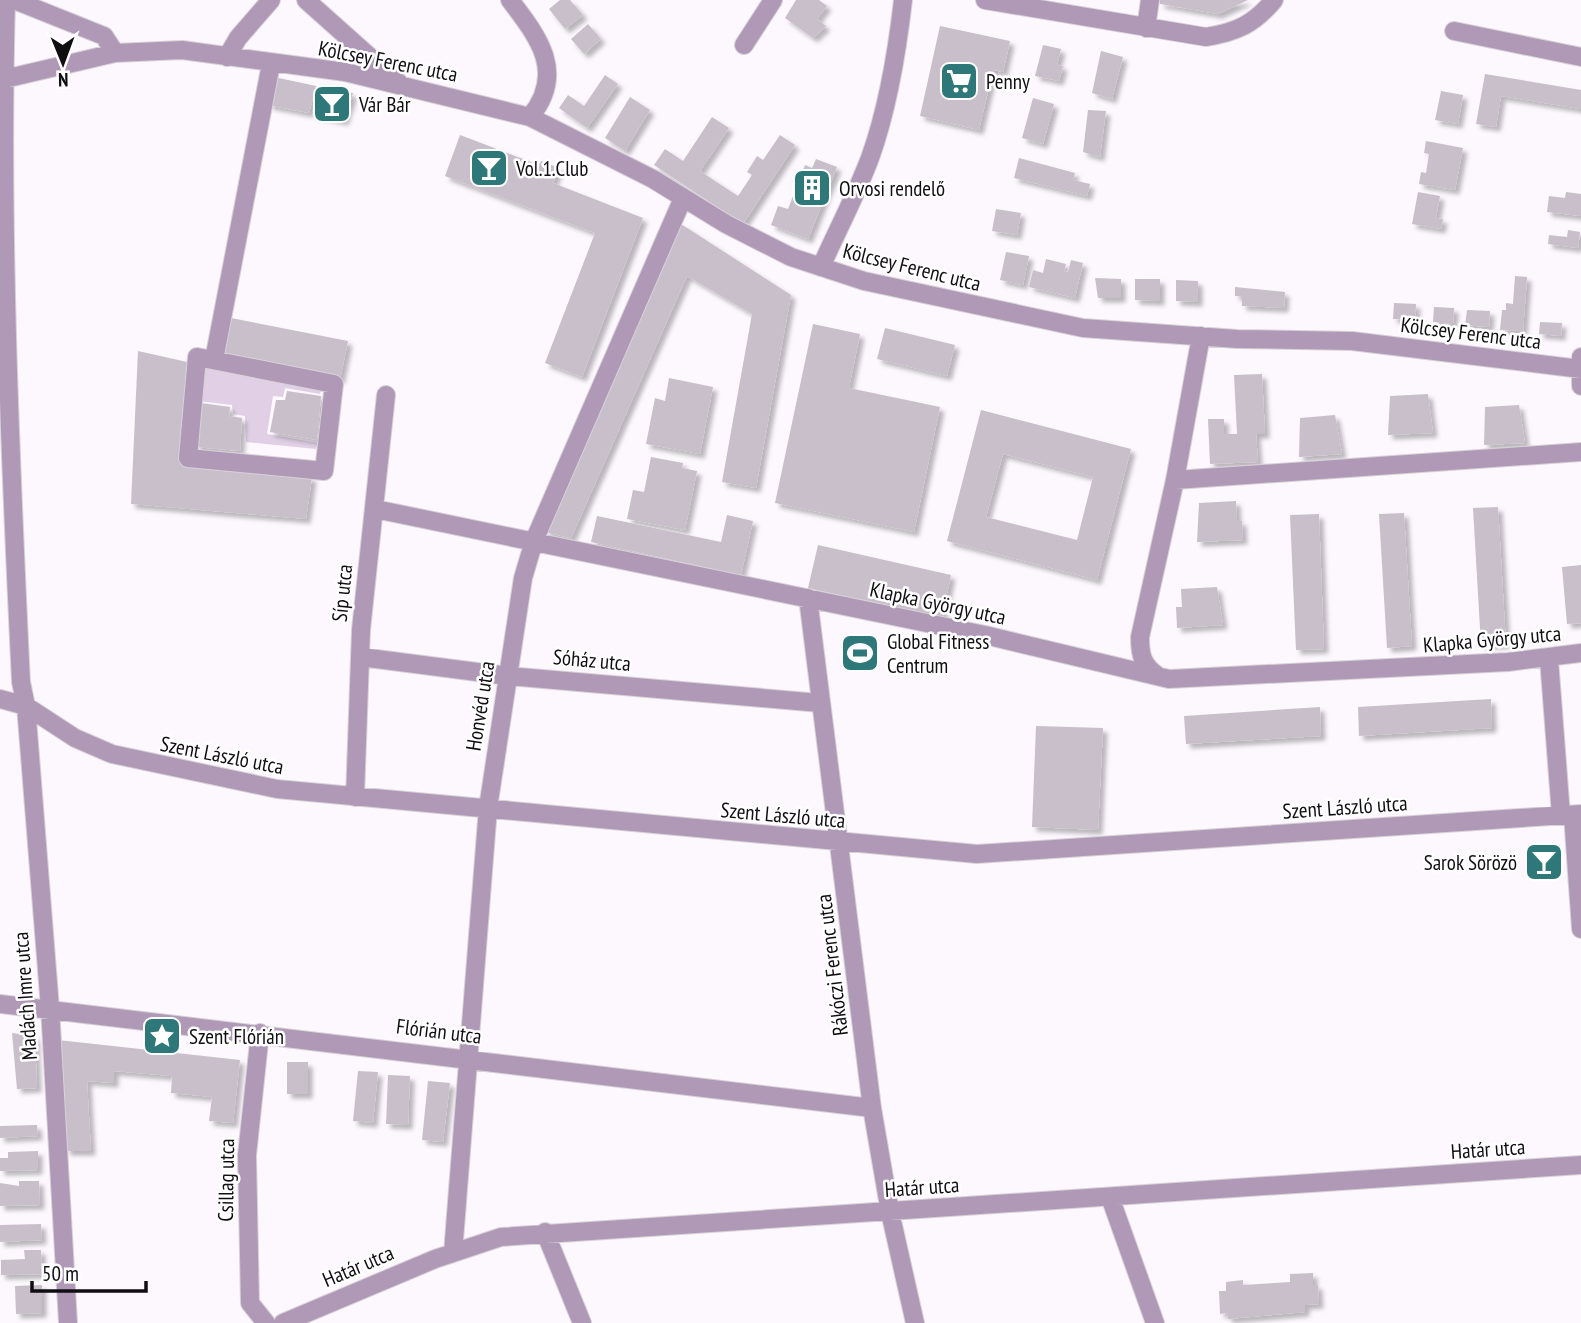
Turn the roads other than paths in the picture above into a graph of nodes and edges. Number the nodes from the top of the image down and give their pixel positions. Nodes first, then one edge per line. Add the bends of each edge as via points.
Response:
1 (6, 0) edge
2 (14, 0) edge
3 (271, 0) edge
4 (306, 0) edge
5 (509, 0) edge
6 (773, 0) edge
7 (903, 0) edge
8 (985, 0) edge
9 (1150, 0) edge
10 (1274, 0) edge
11 (1026, 3) edge
12 (1146, 27) junction
13 (1454, 31) dead end
14 (744, 45) dead end
15 (116, 53) junction
16 (227, 57) junction
17 (1581, 57) edge
18 (271, 64) junction
19 (2, 79) edge
20 (398, 83) junction
21 (530, 117) junction
22 (683, 198) junction
23 (821, 267) junction
24 (1201, 336) junction
25 (215, 353) junction
26 (1581, 370) edge
27 (3, 375) edge
28 (386, 395) dead end
29 (1581, 452) edge
30 (1175, 480) junction
31 (375, 509) junction
32 (534, 541) junction
33 (808, 598) junction
34 (1581, 653) edge
35 (361, 657) junction
36 (1549, 659) junction
37 (508, 676) junction
38 (1160, 678) junction
39 (0, 699) edge
40 (820, 702) junction
41 (26, 706) junction
42 (355, 797) junction
43 (488, 808) junction
44 (1572, 815) edge
45 (840, 842) junction
46 (1581, 929) edge
47 (0, 1003) edge
48 (50, 1008) junction
49 (260, 1033) junction
50 (467, 1057) junction
51 (872, 1108) junction
52 (1581, 1165) edge
53 (1110, 1197) junction
54 (890, 1212) junction
55 (545, 1232) junction
56 (453, 1253) junction
57 (68, 1323) edge
58 (266, 1323) edge
59 (283, 1323) edge
60 (582, 1323) edge
61 (915, 1323) edge
62 (1155, 1323) edge

1 - 19 street
2 - 15 street via 104,36
3 - 16 street
4 - 20 street
5 - 21 street via 546,56 541,104
6 - 14 street
7 - 23 street via 881,123
8 - 11 street
9 - 12 street
10 - 12 street via 1250,25 1233,33 1206,37
11 - 12 street
13 - 17 street
15 - 16 street, Kölcsey Ferenc utca via 182,50
15 - 19 street, Kölcsey Ferenc utca
16 - 18 street, Kölcsey Ferenc utca
18 - 20 street, Kölcsey Ferenc utca
18 - 25 street
19 - 27 street, Madách Imre utca
20 - 21 street, Kölcsey Ferenc utca
21 - 22 street, Kölcsey Ferenc utca
22 - 23 street, Kölcsey Ferenc utca via 791,257
22 - 32 street, Honvéd utca
23 - 24 street, Kölcsey Ferenc utca via 864,281 1070,325
24 - 26 street, Kölcsey Ferenc utca via 1352,341
24 - 30 street
25 - 25 street via 197,357 188,458 324,471 334,384
27 - 41 street, Madách Imre utca via 20,682
28 - 31 street, Síp utca
29 - 30 street
30 - 38 street via 1140,637 1140,657
31 - 32 street, Klapka György utca
31 - 35 street, Síp utca
32 - 33 street, Klapka György utca
32 - 37 street, Honvéd utca via 523,578
33 - 38 street, Klapka György utca
33 - 40 street, Rákóczi Ferenc utca
34 - 36 street, Klapka György utca
35 - 37 street, Sóház utca
35 - 42 street, Síp utca
36 - 38 street, Klapka György utca via 1297,675
36 - 44 street
37 - 40 street, Sóház utca
37 - 43 street, Honvéd utca
39 - 41 street, Szent László utca
40 - 45 street, Rákóczi Ferenc utca
41 - 42 street, Szent László utca via 75,738 151,765 277,789
41 - 48 street, Madách Imre utca
42 - 43 street, Szent László utca
43 - 45 street, Szent László utca
43 - 50 street, Honvéd utca
44 - 45 street, Szent László utca via 977,854
44 - 46 street
45 - 51 street, Rákóczi Ferenc utca
47 - 48 street, Flórián utca
48 - 49 street, Flórián utca
48 - 57 street, Madách Imre utca
49 - 50 street, Flórián utca
49 - 58 street, Csillag utca via 247,1155 249,1290 250,1303
50 - 51 street, Flórián utca
50 - 56 street, Honvéd utca
51 - 54 street, Rákóczi Ferenc utca
52 - 53 street, Határ utca
53 - 54 street, Határ utca
53 - 62 street
54 - 55 street, Határ utca
54 - 61 street, Rákóczi Ferenc utca
55 - 56 street, Határ utca via 501,1237
55 - 60 street
56 - 59 street, Határ utca

